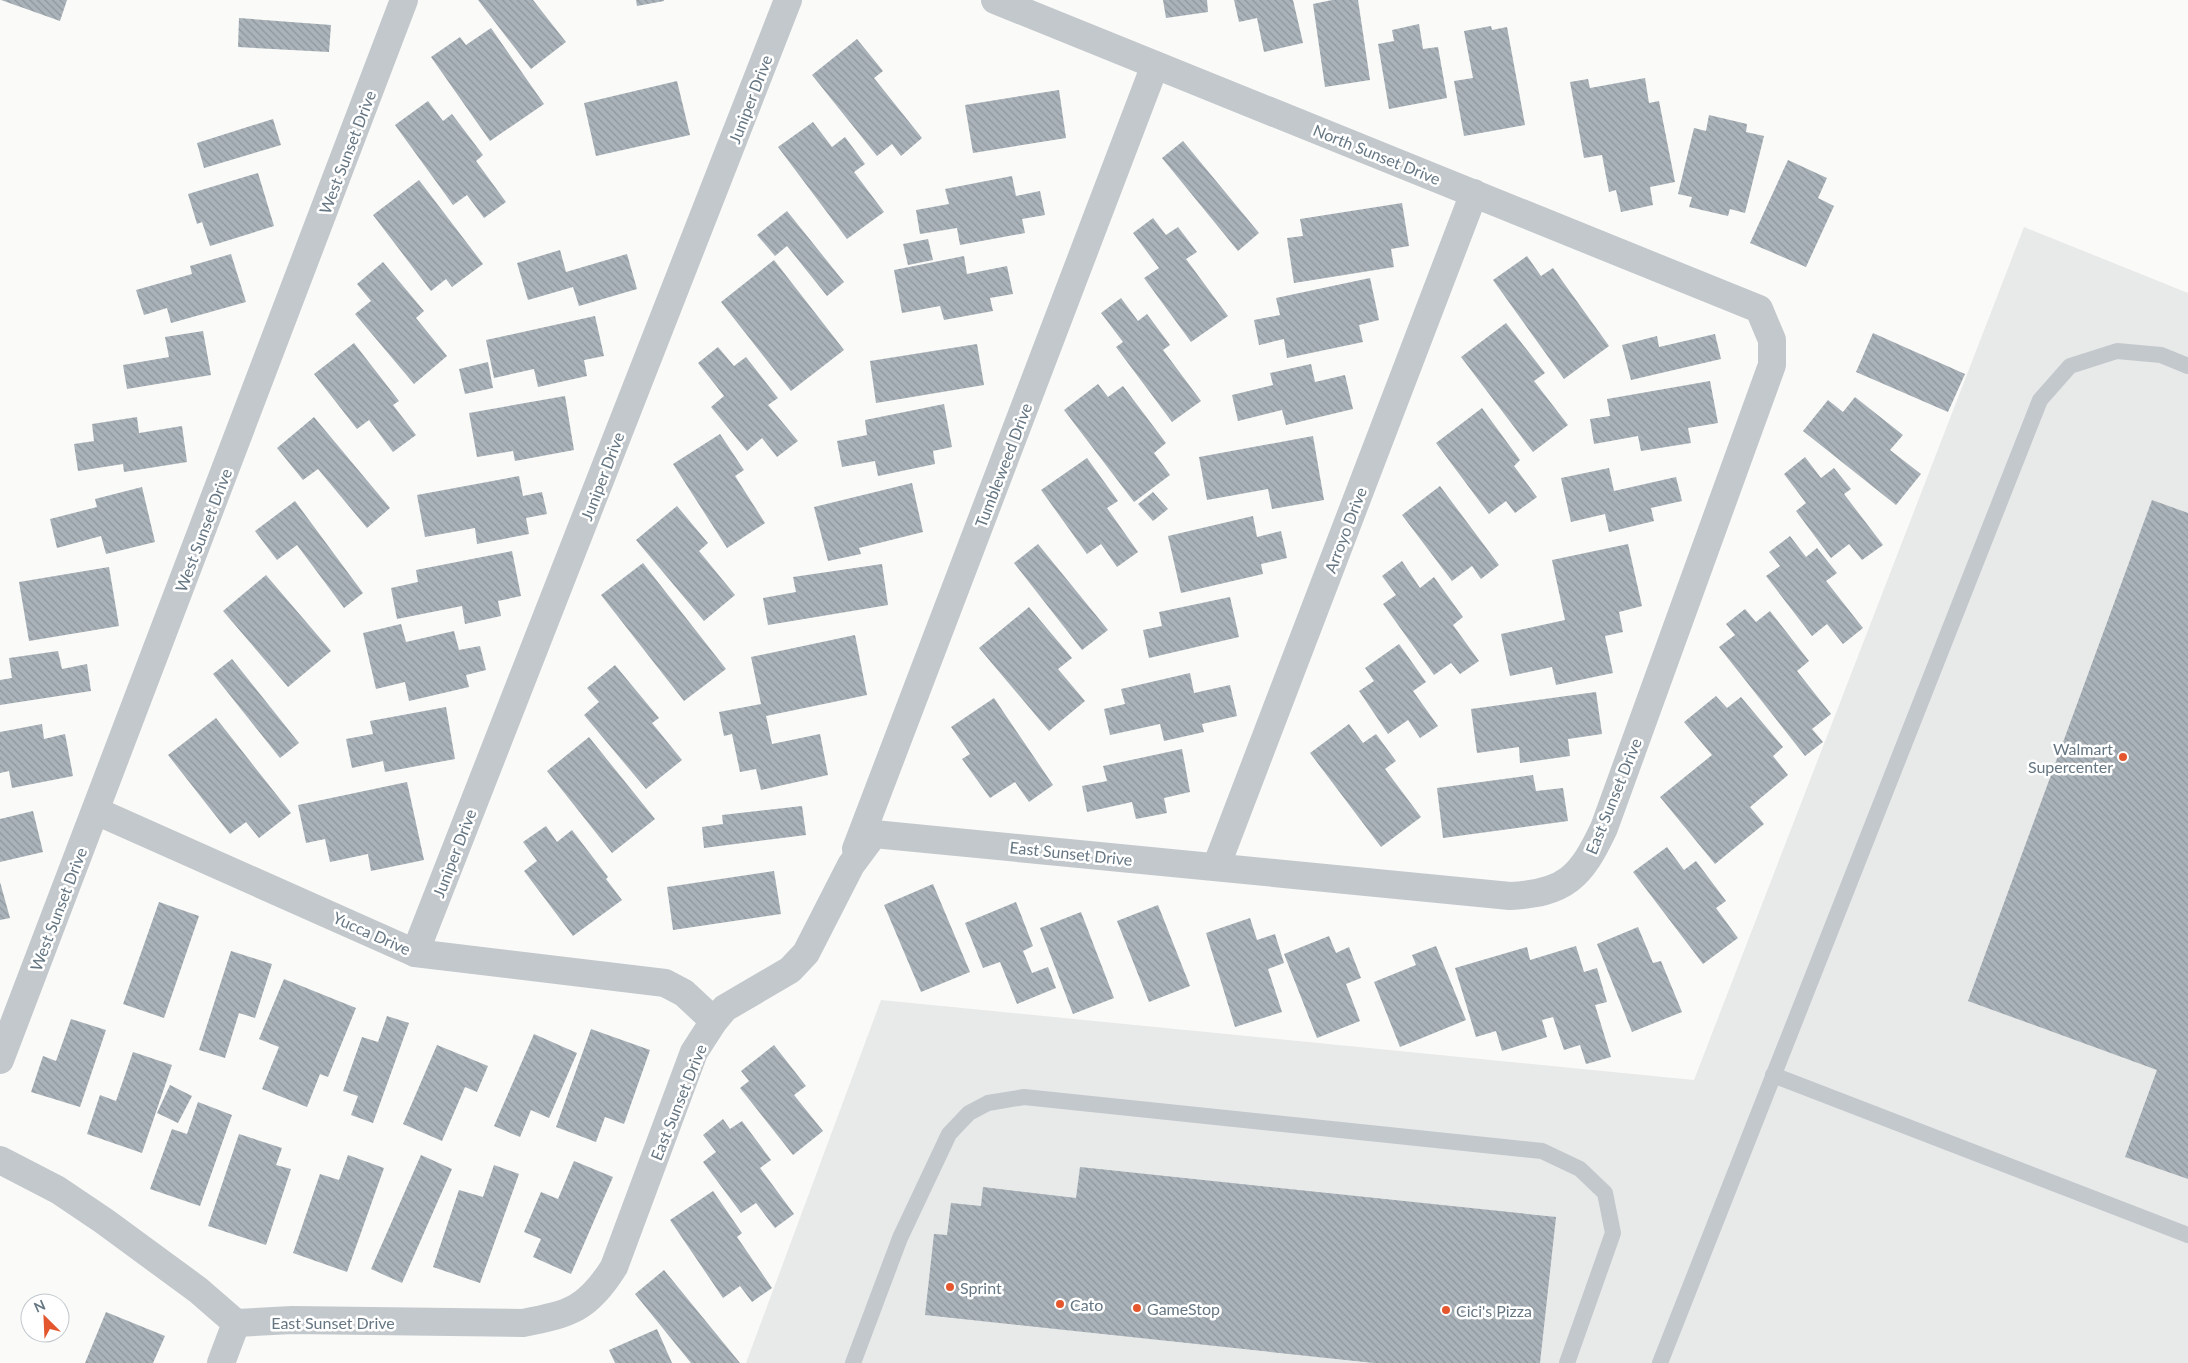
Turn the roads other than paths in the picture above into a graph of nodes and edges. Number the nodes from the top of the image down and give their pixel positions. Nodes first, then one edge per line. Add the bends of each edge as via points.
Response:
1 (404, 0) edge
2 (788, 0) edge
3 (995, 0) edge
4 (1155, 65) junction
5 (1474, 193) junction
6 (1759, 309) joint
7 (2188, 366) edge
8 (96, 810) junction
9 (850, 865) junction
10 (1216, 867) junction
11 (415, 953) junction
12 (714, 1021) junction
13 (0, 1060) edge
14 (1773, 1075) junction
15 (0, 1160) edge
16 (2188, 1235) edge
17 (236, 1323) junction
18 (221, 1363) edge
19 (853, 1363) edge
20 (1567, 1363) edge
21 (1660, 1363) edge

1 - 8 street, West Sunset Drive
2 - 11 street, Juniper Drive
3 - 4 street, North Sunset Drive
4 - 5 street, North Sunset Drive
4 - 9 street, Tumbleweed Drive
5 - 6 street, North Sunset Drive
5 - 10 street, Arroyo Drive
6 - 10 street, East Sunset Drive via 1772,340 1772,365 1604,828 1593,852 1578,872 1560,887 1536,895 1510,896
7 - 14 lane via 2161,355 2117,351 2070,366 2040,400
8 - 11 street, Yucca Drive
8 - 13 street, West Sunset Drive
9 - 10 street, East Sunset Drive via 874,834
9 - 12 street, East Sunset Drive via 806,953 790,970 726,1008
11 - 12 street, Yucca Drive via 665,983 684,993
12 - 17 street, East Sunset Drive via 694,1052 614,1267 592,1297 577,1308 560,1316 523,1323 292,1320
14 - 16 lane
14 - 21 lane
15 - 17 street via 58,1190 104,1221 198,1290
17 - 18 street
19 - 20 lane via 900,1238 949,1134 969,1113 988,1103 1024,1097 1542,1151 1580,1169 1605,1193 1613,1233

